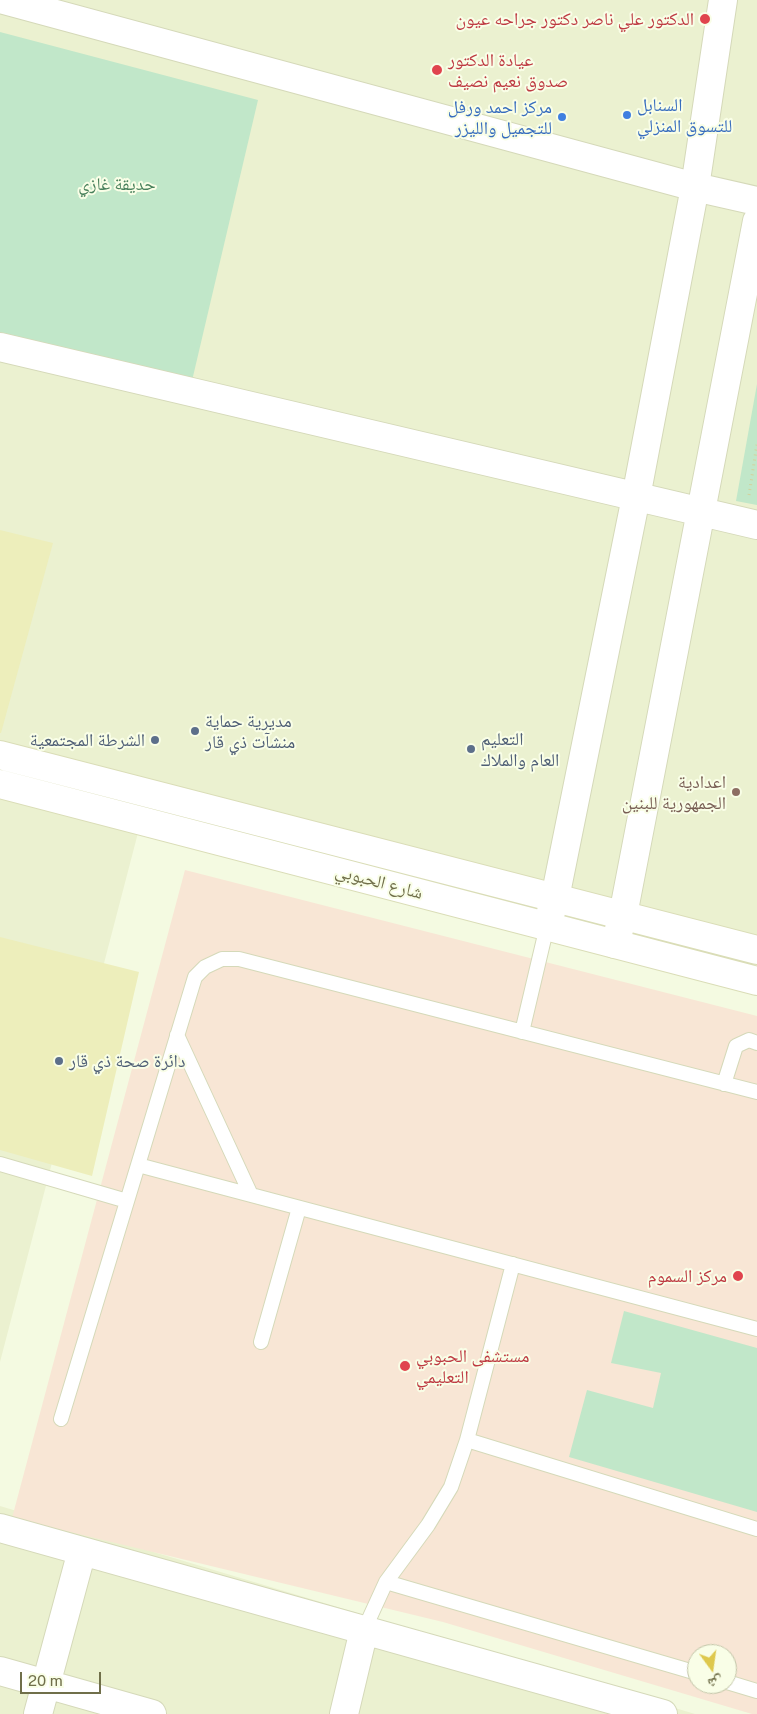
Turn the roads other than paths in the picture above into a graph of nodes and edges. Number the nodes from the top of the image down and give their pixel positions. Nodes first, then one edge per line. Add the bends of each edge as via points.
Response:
1 (4, 0) edge
2 (717, 1) edge
3 (695, 187) junction
4 (757, 201) edge
5 (757, 221) edge
6 (0, 346) edge
7 (636, 496) junction
8 (701, 512) junction
9 (757, 525) edge
10 (0, 755) edge
11 (0, 784) edge
12 (555, 898) junction
13 (623, 915) junction
14 (547, 926) junction
15 (615, 944) junction
16 (757, 950) edge
17 (757, 981) edge
18 (522, 1032) junction
19 (177, 1034) junction
20 (757, 1042) edge
21 (724, 1084) junction
22 (757, 1092) edge
23 (0, 1164) edge
24 (138, 1165) junction
25 (250, 1195) junction
26 (127, 1201) junction
27 (299, 1208) junction
28 (513, 1264) junction
29 (757, 1329) edge
30 (261, 1342) dead end
31 (61, 1419) dead end
32 (467, 1440) junction
33 (0, 1528) edge
34 (757, 1529) edge
35 (82, 1551) junction
36 (386, 1582) junction
37 (364, 1630) junction
38 (687, 1670) edge
39 (0, 1671) edge
40 (46, 1684) junction
41 (737, 1685) edge
42 (757, 1690) edge
43 (38, 1714) edge
44 (152, 1714) edge
45 (344, 1714) edge
46 (663, 1714) edge

1 - 3 street
2 - 3 street
3 - 4 street
3 - 7 street
5 - 8 street
6 - 7 street
7 - 8 street
7 - 12 street
8 - 9 street
8 - 13 street
10 - 12 street, شارع الحبوبي
11 - 14 street, شارع الحبوبي
12 - 13 street, شارع الحبوبي
12 - 14 street
13 - 15 street
13 - 16 street, شارع الحبوبي
14 - 15 street, شارع الحبوبي
14 - 18 lane
15 - 17 street, شارع الحبوبي
18 - 19 lane via 239,959 222,960 205,967 195,977
18 - 21 lane
19 - 24 lane
19 - 25 lane
20 - 21 lane via 749,1040 736,1046
21 - 22 lane
23 - 26 lane
24 - 25 lane
24 - 26 lane
25 - 27 lane
26 - 31 lane
27 - 28 lane
27 - 30 lane
28 - 29 lane
28 - 32 lane
32 - 34 lane
32 - 36 lane via 450,1487 428,1525
33 - 35 street
35 - 37 street
35 - 40 street
36 - 37 lane
36 - 38 lane
37 - 45 street
37 - 46 street
39 - 40 street
40 - 43 street
40 - 44 street
41 - 42 lane

